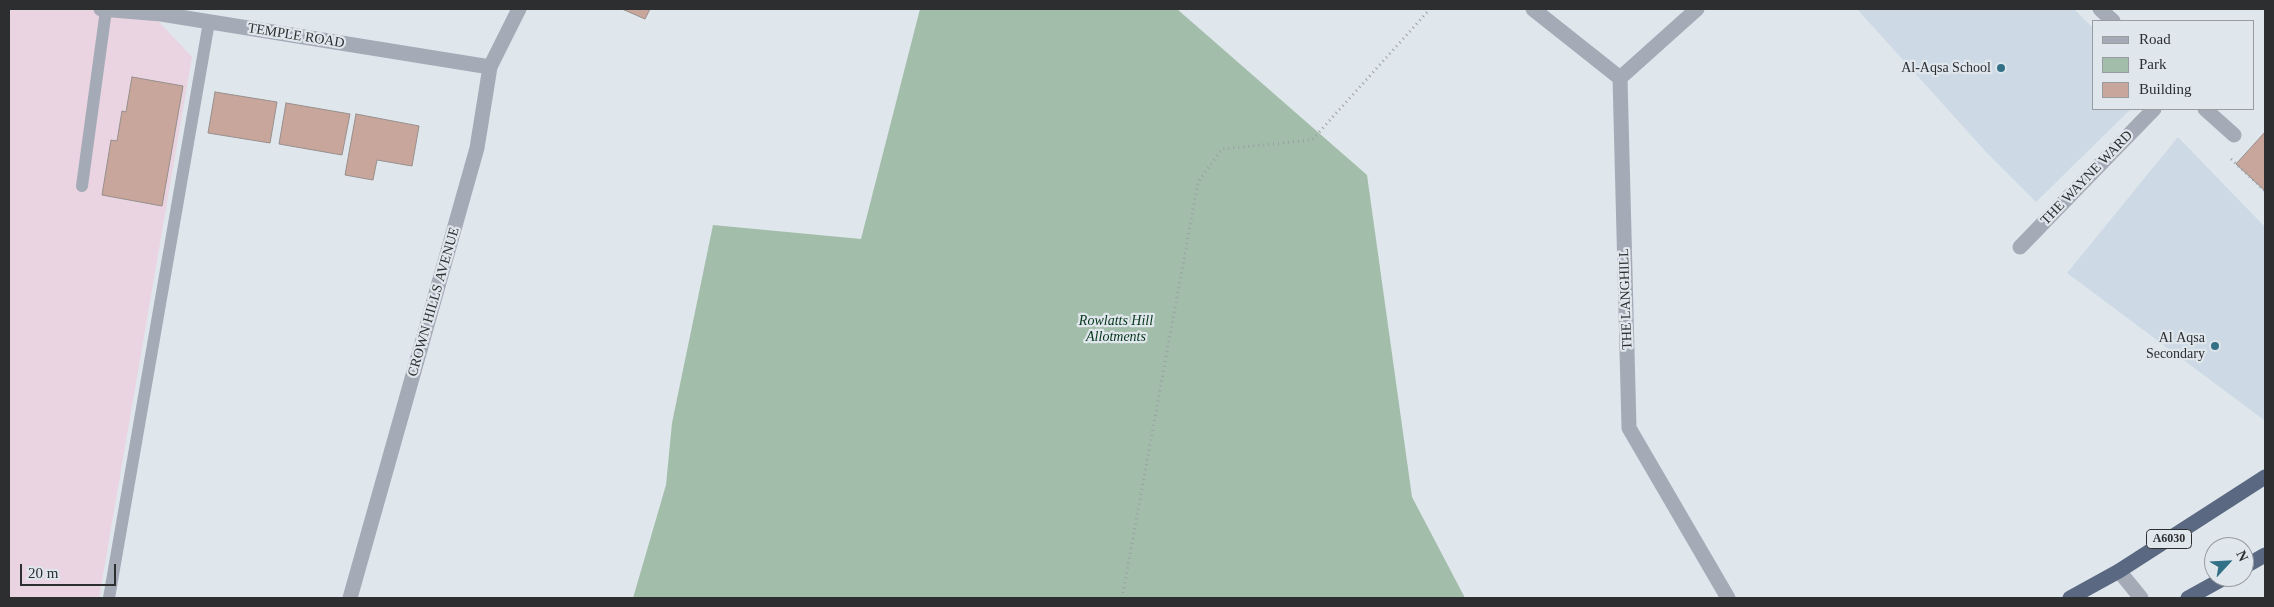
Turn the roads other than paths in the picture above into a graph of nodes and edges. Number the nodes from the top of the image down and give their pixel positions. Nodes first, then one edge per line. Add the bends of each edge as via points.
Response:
1 (103, 9) edge
2 (519, 9) edge
3 (1533, 9) edge
4 (1697, 9) edge
5 (2100, 9) edge
6 (162, 12) edge
7 (2112, 20) edge
8 (208, 22) junction
9 (490, 67) junction
10 (1620, 78) junction
11 (2153, 110) edge
12 (2206, 110) edge
13 (2234, 135) road end
14 (82, 186) dead end
15 (2020, 247) dead end
16 (2265, 477) edge
17 (2265, 555) edge
18 (2254, 561) edge
19 (2118, 571) junction
20 (2208, 587) edge
21 (109, 598) edge
22 (350, 598) edge
23 (1728, 598) edge
24 (2070, 598) edge
25 (2141, 598) edge
26 (2188, 598) edge

1 - 6 street, TEMPLE ROAD
1 - 14 lane
2 - 9 street, CROWN HILLS AVENUE
3 - 10 street
4 - 10 street
5 - 7 street
6 - 8 street, TEMPLE ROAD
8 - 9 street, TEMPLE ROAD
8 - 21 lane
9 - 22 street, CROWN HILLS AVENUE via 477,148
10 - 23 street, THE LANGHILL via 1629,428
11 - 15 street, THE WAYNE WARD
12 - 13 street
16 - 19 highway, A6030
17 - 18 highway
19 - 24 highway, A6030
19 - 25 street
20 - 26 highway

